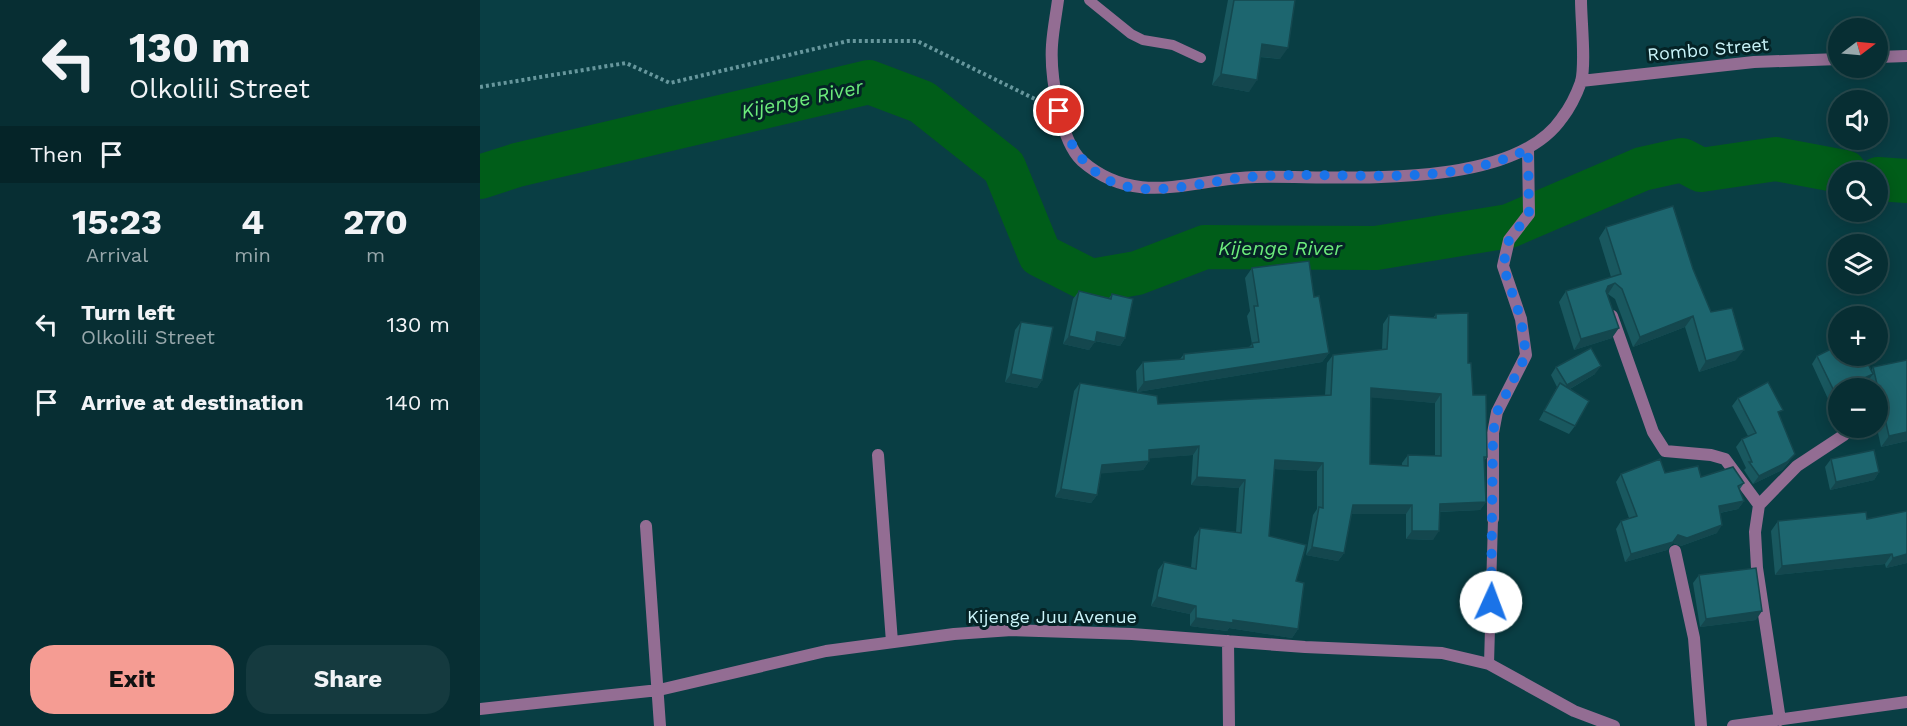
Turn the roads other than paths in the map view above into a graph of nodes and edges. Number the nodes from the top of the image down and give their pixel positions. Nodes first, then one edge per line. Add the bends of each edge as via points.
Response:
1 (1058, 0) edge
2 (1089, 0) edge
3 (1581, 0) edge
4 (1907, 56) edge
5 (1888, 57) edge
6 (1201, 58) dead end
7 (1828, 59) edge
8 (1581, 81) junction
9 (1528, 149) junction
10 (1607, 302) edge
11 (1839, 438) edge
12 (878, 455) dead end
13 (1759, 505) junction
14 (1493, 519) joint
15 (646, 526) dead end
16 (1675, 551) edge
17 (1228, 641) junction
18 (891, 642) junction
19 (1489, 664) junction
20 (659, 690) junction
21 (1907, 702) edge
22 (480, 709) edge
23 (1780, 720) junction
24 (660, 726) edge
25 (1229, 726) edge
26 (1614, 726) edge
27 (1701, 726) edge
28 (1739, 726) edge

1 - 9 street via 1052,47 1065,134 1081,160 1112,182 1143,188 1250,177 1419,176 1514,157
2 - 6 lane via 1131,34 1173,45
3 - 8 street
4 - 5 street
7 - 8 street, Rombo Street via 1754,62
8 - 9 street via 1562,119
9 - 14 street via 1529,214 1509,240 1503,266 1521,319 1526,355 1497,412 1493,433
10 - 13 street via 1665,451 1725,459
11 - 13 street via 1797,466
12 - 18 street
13 - 23 street via 1755,532 1757,568
14 - 19 lane
15 - 20 street
16 - 27 street via 1694,638
17 - 18 street, Kijenge Juu Avenue via 1012,630
17 - 19 street, Kijenge Juu Avenue via 1442,653
17 - 25 street
18 - 20 street, Kijenge Juu Avenue via 826,651
19 - 26 street, Kijenge Juu Avenue via 1574,711
20 - 22 street, Kijenge Juu Avenue
20 - 24 street
21 - 23 street
23 - 28 street

